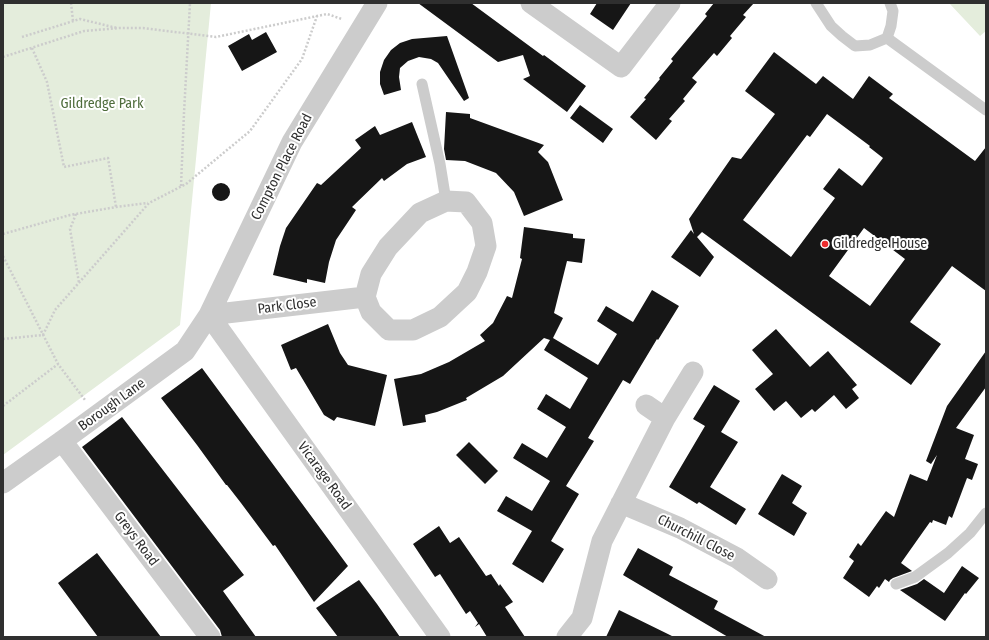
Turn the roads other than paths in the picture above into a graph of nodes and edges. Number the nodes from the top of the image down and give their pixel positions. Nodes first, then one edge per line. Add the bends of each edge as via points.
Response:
1 (377, 3) edge
2 (531, 3) edge
3 (670, 3) edge
4 (816, 3) edge
5 (890, 3) edge
6 (887, 38) junction
7 (422, 84) dead end
8 (986, 110) edge
9 (446, 201) junction
10 (365, 297) junction
11 (209, 315) junction
12 (693, 372) dead end
13 (646, 405) dead end
14 (665, 418) junction
15 (62, 441) junction
16 (3, 483) edge
17 (621, 503) junction
18 (986, 513) edge
19 (767, 579) dead end
20 (896, 584) dead end
21 (210, 637) edge
22 (440, 637) edge
23 (567, 637) edge

1 - 11 street, Compton Place Road via 292,142
2 - 3 street via 621,67
4 - 6 lane via 831,26 854,46
5 - 6 lane via 893,11
6 - 8 lane
7 - 9 lane
9 - 10 street via 420,213 388,247 371,274
9 - 10 street via 466,202 482,223 486,246 467,292 440,317 413,330 389,330 371,312
10 - 11 street, Park Close
11 - 15 street, Borough Lane via 185,351
11 - 22 street, Vicarage Road
12 - 14 street
13 - 14 street
14 - 17 street
15 - 16 street, Borough Lane
15 - 21 street, Greys Road
17 - 19 street, Churchill Close via 680,528 737,558
17 - 23 street via 602,540 582,618
18 - 20 lane via 970,533 948,553 915,578

